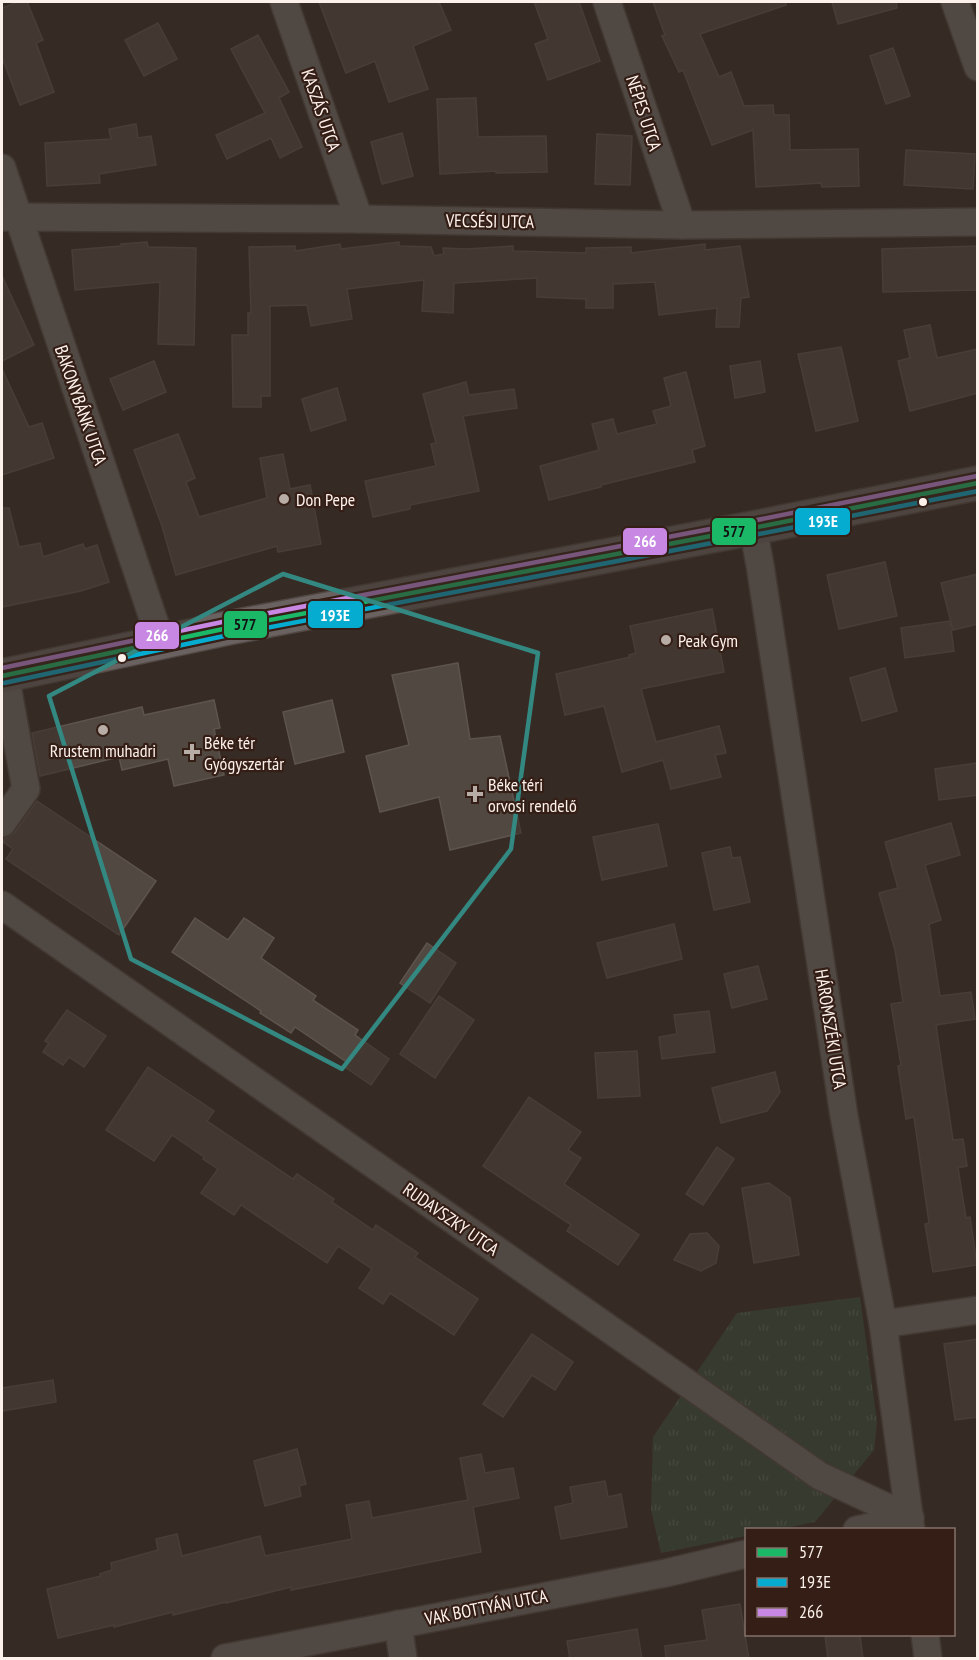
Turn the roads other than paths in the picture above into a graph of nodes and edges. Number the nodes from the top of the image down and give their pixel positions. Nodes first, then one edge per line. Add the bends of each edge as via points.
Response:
1 (284, 2) edge
2 (607, 2) edge
3 (955, 2) edge
4 (978, 67) edge
5 (2, 168) edge
6 (10, 218) edge
7 (359, 219) junction
8 (978, 222) edge
9 (682, 225) junction
10 (978, 483) edge
11 (753, 528) junction
12 (161, 642) junction
13 (3, 675) edge
14 (2, 823) edge
15 (2, 905) edge
16 (978, 1310) edge
17 (883, 1324) junction
18 (910, 1524) edge
19 (875, 1528) edge
20 (745, 1554) edge
21 (398, 1624) junction
22 (925, 1636) edge
23 (225, 1659) edge
24 (403, 1659) edge
25 (928, 1659) edge

1 - 7 street, KASZÁS UTCA
2 - 9 street, NÉPES UTCA
3 - 4 street
5 - 6 street, BAKONYBÁNK UTCA
6 - 7 street, VECSÉSI UTCA
6 - 12 street, BAKONYBÁNK UTCA
7 - 9 street, VECSÉSI UTCA
8 - 9 street, VECSÉSI UTCA
10 - 11 main road
11 - 12 main road
11 - 17 street, HÁROMSZÉKI UTCA via 844,1116
12 - 13 main road
13 - 14 street via 26,789
15 - 18 street, RUDAVSZKY UTCA via 820,1476
16 - 17 street
17 - 18 street, HÁROMSZÉKI UTCA
18 - 19 street
20 - 21 street, VAK BOTTYÁN UTCA
21 - 23 street, VAK BOTTYÁN UTCA
21 - 24 street
22 - 25 street

